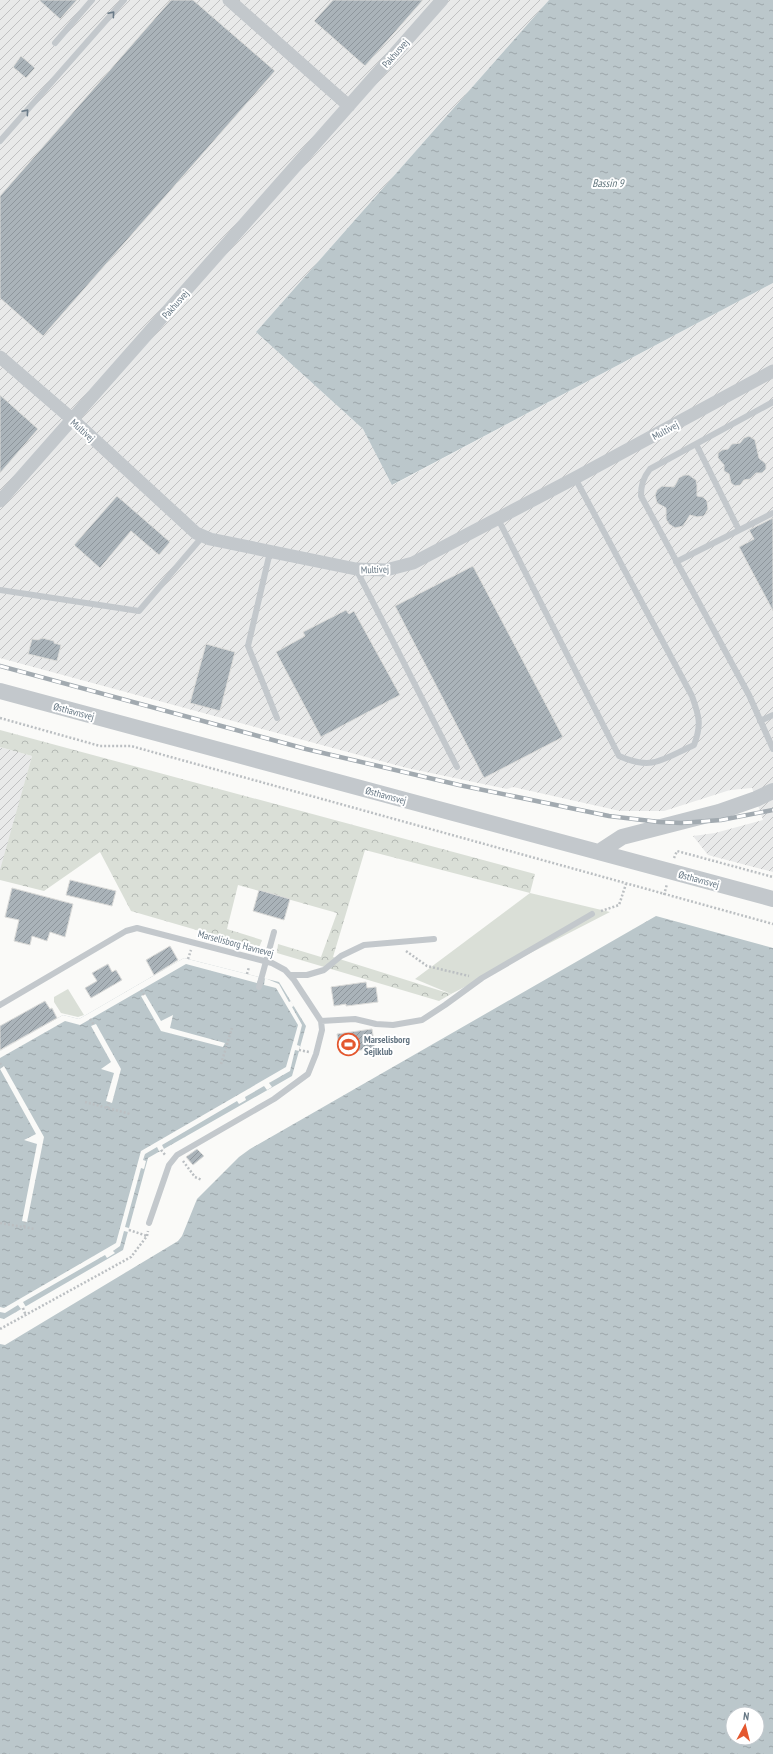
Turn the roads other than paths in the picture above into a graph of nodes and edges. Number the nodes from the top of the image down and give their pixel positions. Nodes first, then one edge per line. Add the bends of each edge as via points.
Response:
1 (92, 0) edge
2 (124, 0) edge
3 (229, 0) edge
4 (442, 0) edge
5 (54, 43) dead end
6 (349, 106) junction
7 (0, 141) edge
8 (0, 357) edge
9 (773, 371) edge
10 (773, 402) edge
11 (72, 419) junction
12 (696, 444) junction
13 (575, 478) junction
14 (0, 501) edge
15 (773, 513) edge
16 (498, 519) junction
17 (739, 530) junction
18 (203, 536) junction
19 (270, 552) junction
20 (676, 562) junction
21 (356, 569) junction
22 (0, 590) edge
23 (0, 691) edge
24 (773, 715) edge
25 (277, 718) dead end
26 (760, 721) junction
27 (773, 749) edge
28 (457, 767) dead end
29 (773, 791) edge
30 (599, 852) junction
31 (773, 899) edge
32 (592, 914) road end
33 (274, 932) dead end
34 (434, 939) dead end
35 (266, 961) junction
36 (290, 975) junction
37 (259, 987) dead end
38 (0, 1005) edge
39 (322, 1021) junction
40 (149, 1223) road end

1 - 5 lane
7 -> 2 lane
3 - 6 street
4 - 6 street, Pakhusvej
6 - 11 street, Pakhusvej
8 - 11 street, Multivej
9 - 13 street, Multivej
10 - 12 lane
11 - 14 street, Pakhusvej
11 - 18 street, Multivej via 196,533
12 - 17 lane
12 - 20 lane via 650,469 641,486 641,496
13 - 16 street, Multivej
13 - 16 lane via 692,696 698,714 699,732 694,745 654,764 634,762 619,756
15 - 17 lane
16 - 21 street, Multivej via 413,563 386,570
17 - 20 lane
18 - 19 street, Multivej
18 - 22 lane via 139,611
19 - 21 street, Multivej
19 - 25 lane via 248,646
20 - 26 lane via 749,695
21 - 28 lane
23 - 30 street, Østhavnsvej
24 - 26 lane
26 - 27 lane
29 - 30 street via 719,812 622,837
30 - 31 street, Østhavnsvej
32 - 39 lane via 482,978 422,1020 393,1025 356,1019
33 - 35 lane
34 - 36 lane via 364,945 341,956 324,970 307,975
35 - 36 lane, Marselisborg Havnevej via 279,966
35 - 37 lane
35 - 38 lane, Marselisborg Havnevej via 137,928 126,931
36 - 39 lane, Marselisborg Havnevej
39 - 40 lane via 316,1054 308,1074 274,1099 177,1155 169,1165

